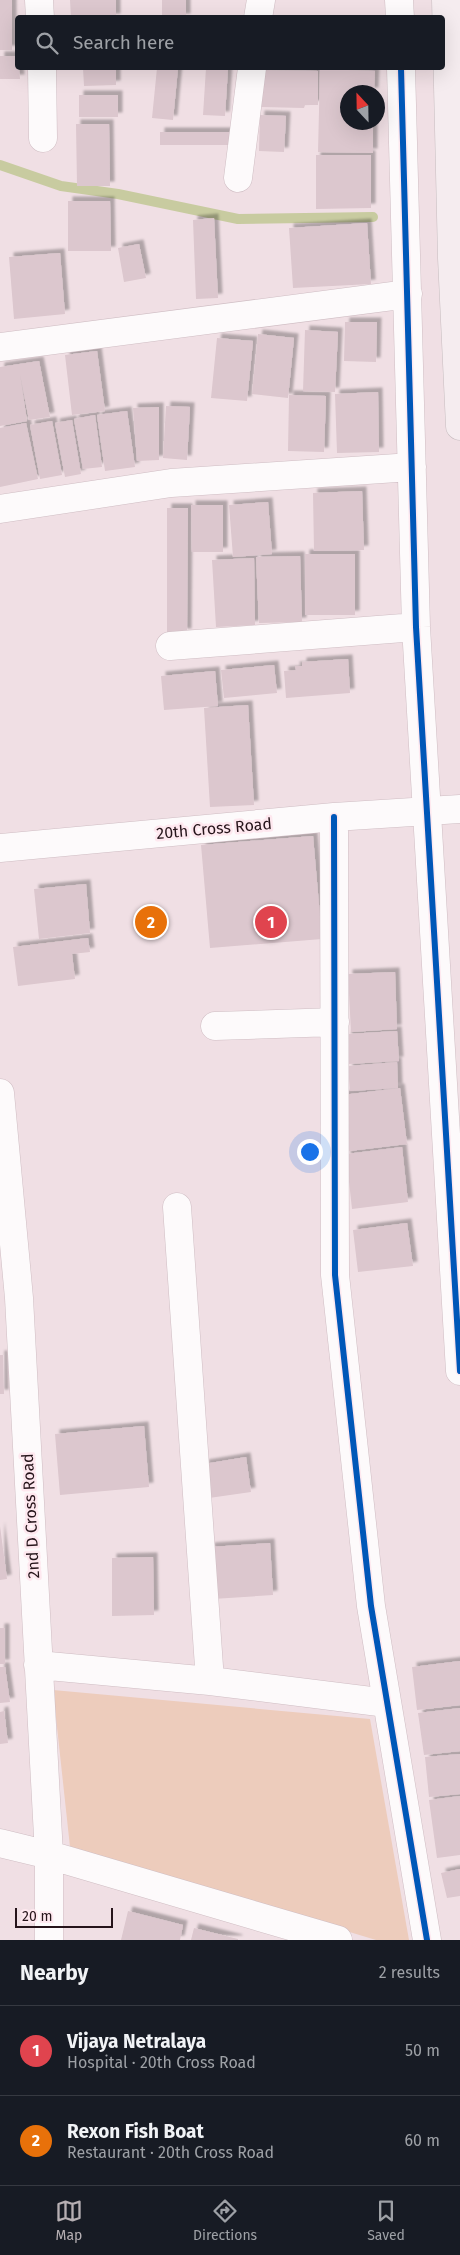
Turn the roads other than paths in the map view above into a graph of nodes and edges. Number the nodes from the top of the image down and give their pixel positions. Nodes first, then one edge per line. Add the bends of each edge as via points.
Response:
1 (39, 0) edge
2 (261, 0) edge
3 (399, 0) edge
4 (446, 0) edge
5 (40, 15) edge
6 (258, 15) edge
7 (400, 15) edge
8 (42, 70) edge
9 (252, 70) edge
10 (401, 70) edge
11 (43, 138) dead end
12 (238, 178) dead end
13 (408, 294) junction
14 (0, 347) edge
15 (460, 426) edge
16 (412, 467) junction
17 (0, 508) edge
18 (416, 627) junction
19 (170, 646) dead end
20 (460, 809) edge
21 (428, 812) junction
22 (334, 817) junction
23 (0, 848) edge
24 (335, 1022) junction
25 (215, 1026) dead end
26 (0, 1093) edge
27 (178, 1207) dead end
28 (460, 1371) edge
29 (38, 1665) junction
30 (210, 1681) junction
31 (387, 1703) junction
32 (0, 1844) edge
33 (49, 1855) junction
34 (49, 1940) edge
35 (338, 1940) edge
36 (427, 1940) edge

1 - 5 street
2 - 6 street
3 - 7 street
4 - 15 highway
8 - 11 street
9 - 12 street
10 - 13 street
13 - 14 street
13 - 16 street
16 - 17 street via 171,483
16 - 18 street
18 - 19 street
18 - 21 street
20 - 21 street, 20th Cross Road
21 - 22 street, 20th Cross Road
21 - 28 street
22 - 23 street, 20th Cross Road
22 - 24 street
24 - 25 street
24 - 31 street via 335,1275 371,1606
26 - 29 street, 2nd D Cross Road via 18,1298
27 - 30 street
29 - 30 street
29 - 33 street, 2nd D Cross Road
30 - 31 street
31 - 36 street
32 - 33 street
33 - 34 street, 2nd D Cross Road
33 - 35 street

